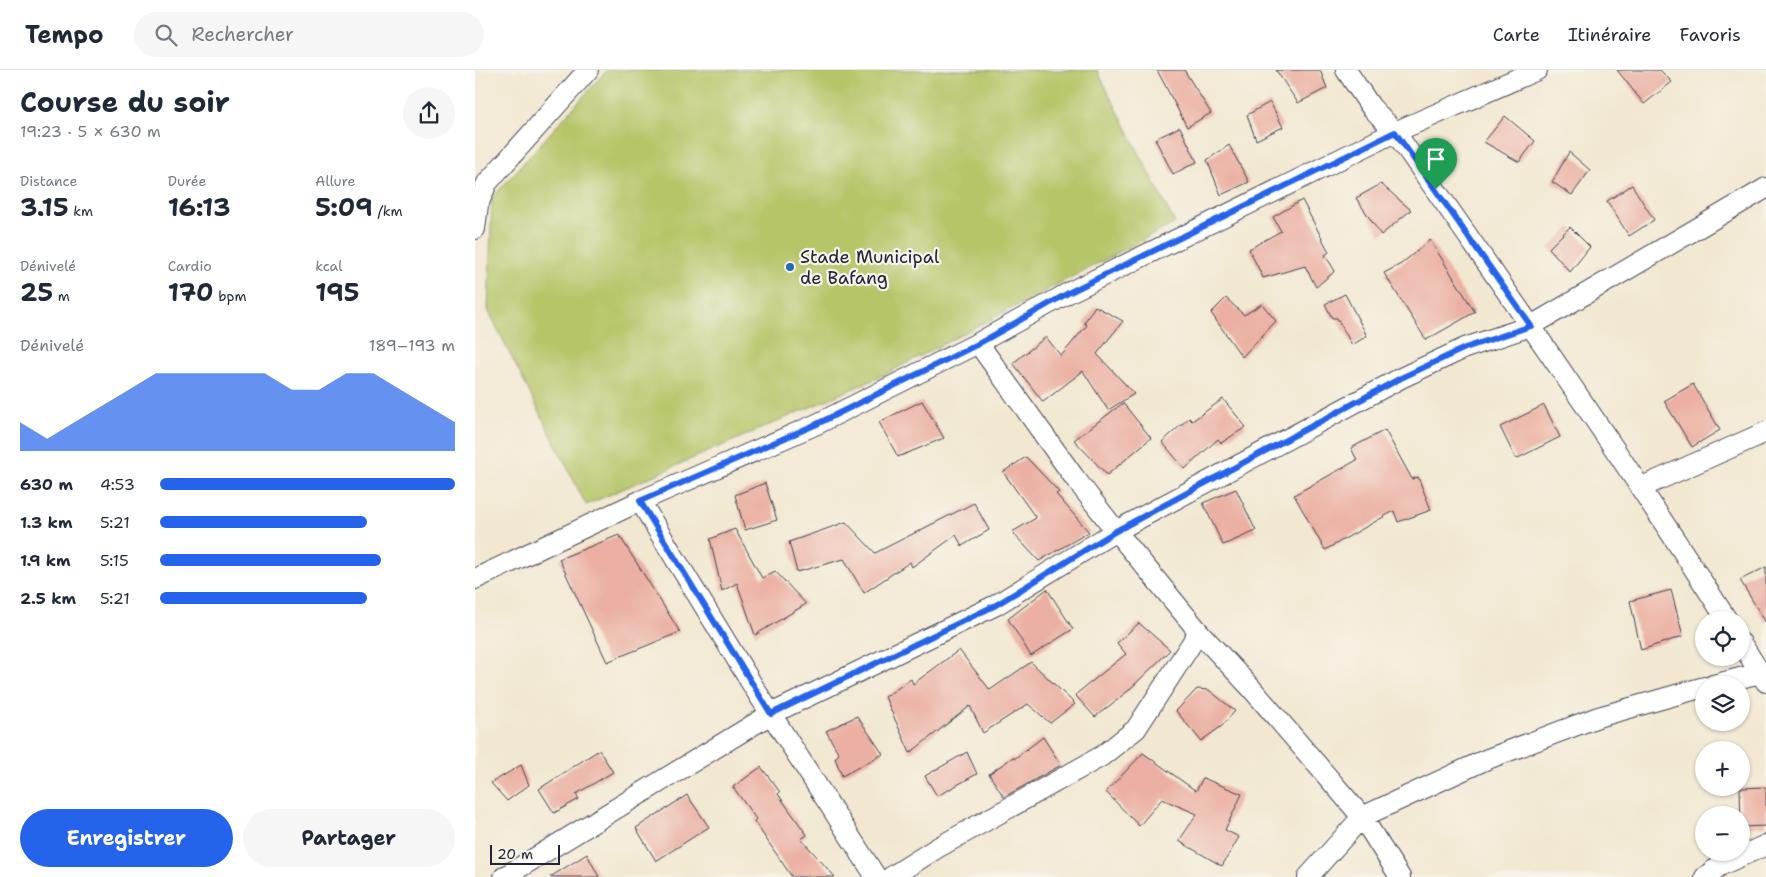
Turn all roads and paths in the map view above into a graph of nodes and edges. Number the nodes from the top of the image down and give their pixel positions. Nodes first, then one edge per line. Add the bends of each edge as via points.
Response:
1 (588, 70) edge
2 (1346, 70) edge
3 (1537, 70) edge
4 (1395, 132) junction
5 (1766, 188) edge
6 (475, 228) edge
7 (1531, 326) junction
8 (978, 344) junction
9 (1766, 432) edge
10 (1642, 487) junction
11 (640, 501) junction
12 (1116, 531) junction
13 (475, 579) edge
14 (1721, 611) edge
15 (1199, 632) junction
16 (1750, 656) edge
17 (1764, 676) edge
18 (1750, 678) edge
19 (1695, 690) edge
20 (771, 714) junction
21 (1362, 817) junction
22 (1766, 844) edge
23 (504, 877) edge
24 (876, 877) edge
25 (891, 877) edge
26 (1309, 877) edge
27 (1400, 877) edge
28 (1705, 877) edge

1 - 6 street via 487,184 478,205
2 - 4 street via 1371,107
3 - 4 street
4 - 7 street
4 - 8 street via 1070,292
5 - 7 street
7 - 10 street
7 - 12 street via 1465,348 1401,378
8 - 11 street via 817,424
8 - 12 street
9 - 10 street
10 - 14 street
11 - 13 street
11 - 20 street
12 - 15 street
12 - 20 street via 996,605
15 - 21 street
15 - 25 street via 1136,729 1102,756
16 - 17 street
17 - 18 street
19 - 21 street via 1599,717 1485,760
20 - 23 street
20 - 24 street
21 - 26 street
21 - 27 street
22 - 28 street via 1721,865

